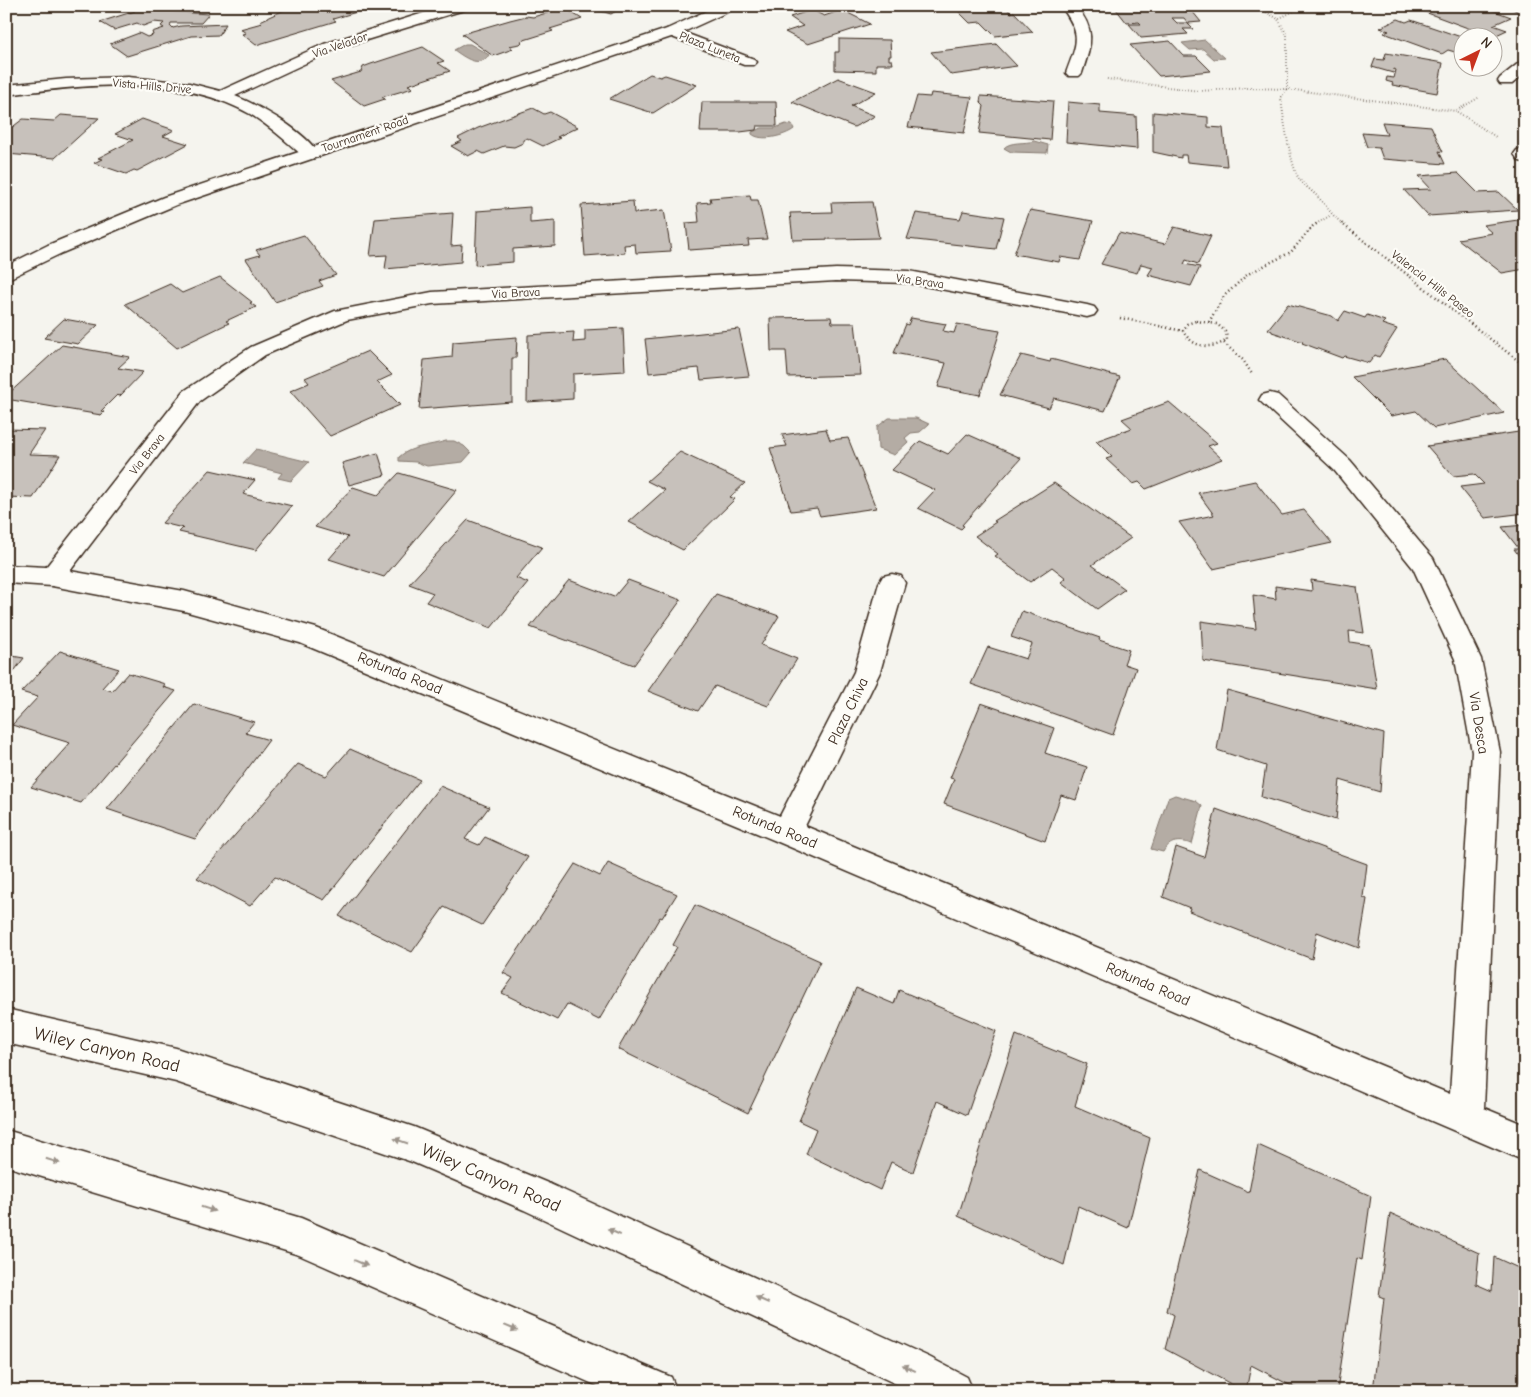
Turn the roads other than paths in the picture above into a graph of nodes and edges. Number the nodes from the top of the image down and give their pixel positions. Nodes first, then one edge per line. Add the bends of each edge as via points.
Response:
1 (462, 6) edge
2 (729, 6) edge
3 (1068, 6) edge
4 (672, 32) junction
5 (748, 62) dead end
6 (1525, 65) edge
7 (1074, 73) road end
8 (1506, 81) road end
9 (6, 90) edge
10 (222, 96) junction
11 (310, 152) junction
12 (6, 274) edge
13 (1087, 311) road end
14 (1270, 400) road end
15 (6, 574) edge
16 (52, 577) junction
17 (892, 583) dead end
18 (788, 832) junction
19 (6, 1026) edge
20 (1466, 1119) junction
21 (1525, 1143) edge
22 (6, 1148) edge
23 (657, 1391) edge
24 (952, 1391) edge

1 - 10 street, Via Velador via 329,47
2 - 4 street, Tournament Road
3 - 7 street via 1078,17 1085,38
4 - 5 street, Plaza Luneta
4 - 11 street, Tournament Road
6 - 8 street
9 - 10 street, Vista Hills Drive via 42,85 133,82 184,87
10 - 11 street, Vista Hills Drive via 271,121
11 - 12 street, Tournament Road via 170,201 55,249
13 - 16 street, Via Brava via 909,277 836,275 432,298 342,315 258,351 192,396
14 - 20 street, Via Desca via 1342,465 1424,564 1468,659 1486,752
15 - 16 street, Rotunda Road
16 - 18 street, Rotunda Road via 184,601 307,635
17 - 18 street, Plaza Chiva via 867,672
18 - 20 street, Rotunda Road
24 -> 19 street, Wiley Canyon Road via 536,1197 414,1145 176,1065
20 - 21 street, Rotunda Road
22 -> 23 street via 301,1237

